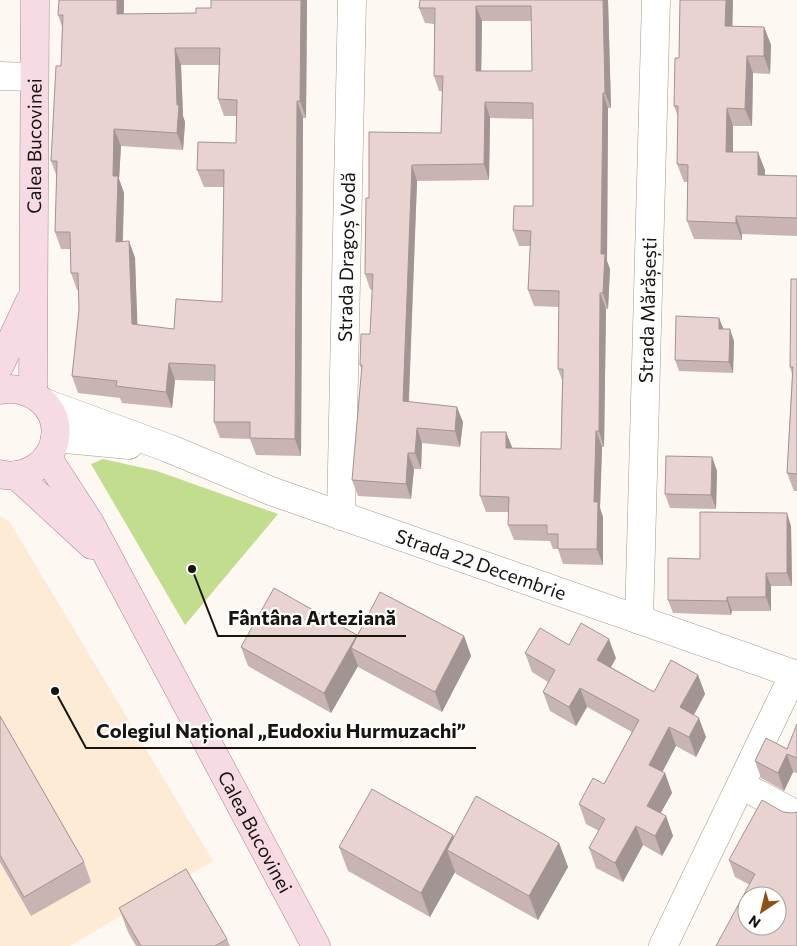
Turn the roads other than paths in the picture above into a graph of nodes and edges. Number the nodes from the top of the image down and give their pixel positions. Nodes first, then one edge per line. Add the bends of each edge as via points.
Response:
1 (35, 0) edge
2 (352, 0) edge
3 (656, 0) edge
4 (0, 76) edge
5 (34, 77) junction
6 (34, 293) junction
7 (0, 365) edge
8 (0, 390) edge
9 (39, 399) junction
10 (51, 447) junction
11 (168, 448) junction
12 (8, 474) edge
13 (341, 516) junction
14 (108, 560) junction
15 (639, 620) junction
16 (796, 674) edge
17 (741, 785) junction
18 (797, 815) edge
19 (316, 946) edge
20 (663, 946) edge

1 - 5 main road, Calea Bucovinei
2 - 13 street, Strada Dragoș Vodă
3 - 15 street, Strada Mărășești
4 - 5 street
5 - 6 main road, Calea Bucovinei
6 - 7 main road, Calea Bucovinei
6 - 9 main road, Calea Bucovinei
8 - 9 main road via 21,389
9 - 10 main road via 53,419
9 - 11 street, Strada 22 Decembrie
10 - 11 street, Strada 22 Decembrie
10 - 12 main road via 33,469
10 - 14 main road, Calea Bucovinei
11 - 13 street, Strada 22 Decembrie
12 - 14 main road, Calea Bucovinei
13 - 15 street, Strada 22 Decembrie
14 - 19 main road, Calea Bucovinei
15 - 16 street, Strada 22 Decembrie
16 - 17 street
17 - 18 street
17 - 20 street

